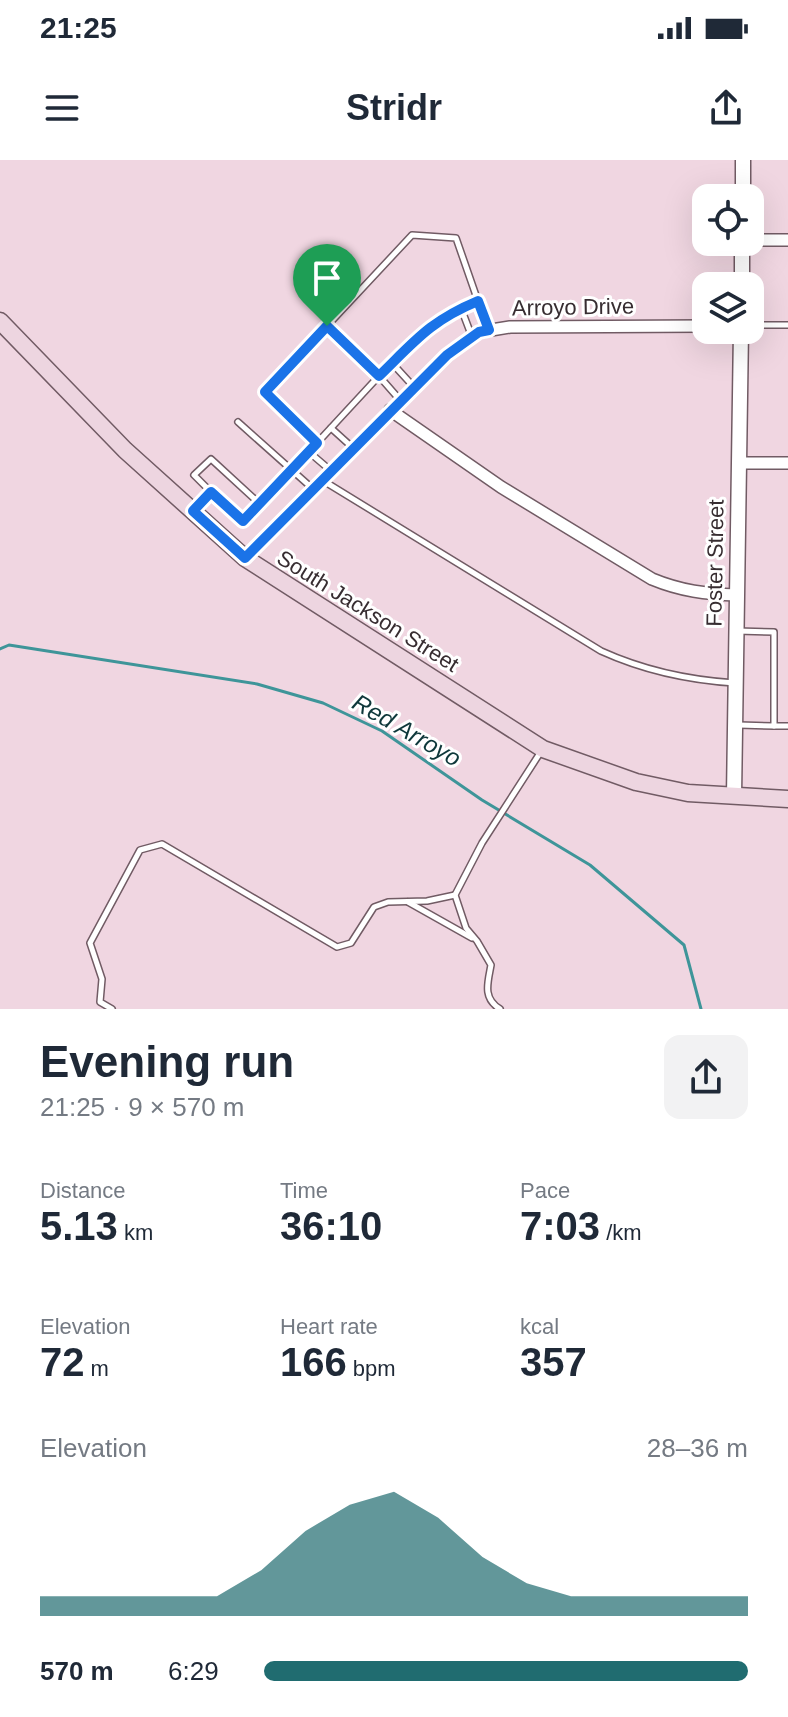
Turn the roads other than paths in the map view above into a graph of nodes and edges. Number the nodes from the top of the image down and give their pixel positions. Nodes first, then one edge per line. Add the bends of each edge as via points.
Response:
1 (743, 160) edge
2 (743, 184) edge
3 (764, 240) edge
4 (788, 240) edge
5 (478, 301) junction
6 (461, 308) junction
7 (0, 321) edge
8 (764, 325) edge
9 (788, 325) edge
10 (327, 326) junction
11 (692, 326) edge
12 (489, 330) junction
13 (472, 337) junction
14 (741, 344) edge
15 (392, 363) junction
16 (379, 376) junction
17 (414, 386) junction
18 (400, 400) junction
19 (390, 410) junction
20 (238, 422) dead end
21 (331, 428) junction
22 (317, 443) junction
23 (352, 447) junction
24 (309, 452) junction
25 (739, 463) junction
26 (788, 463) edge
27 (331, 470) junction
28 (292, 471) junction
29 (317, 484) junction
30 (211, 492) junction
31 (260, 504) junction
32 (193, 511) junction
33 (245, 558) junction
34 (737, 595) junction
35 (736, 631) junction
36 (735, 683) junction
37 (735, 725) junction
38 (774, 726) junction
39 (788, 726) edge
40 (543, 749) junction
41 (734, 796) junction
42 (788, 799) edge
43 (455, 895) junction
44 (407, 902) junction
45 (477, 941) junction
46 (112, 1009) edge
47 (500, 1009) edge

1 - 2 street
3 - 4 street
5 - 6 lane
5 - 10 lane via 456,238 412,235
5 - 12 lane
6 - 13 lane
6 - 15 lane via 423,332
7 - 32 main road, South Jackson Street via 125,450
8 - 9 lane
10 - 16 lane
10 - 22 lane via 265,392
11 - 12 street, Arroyo Drive
12 - 13 street, Arroyo Drive
13 - 17 street, Arroyo Drive
14 - 25 street, Foster Street
15 - 16 lane
15 - 17 lane
16 - 18 lane
16 - 21 lane
17 - 18 street, Arroyo Drive
18 - 19 street, Arroyo Drive
19 - 23 street, Arroyo Drive
19 - 34 street via 501,487 652,579 700,594
20 - 28 lane
21 - 22 lane
21 - 23 lane
22 - 24 lane
23 - 27 street, Arroyo Drive
24 - 27 lane
24 - 28 lane
25 - 26 street
25 - 34 street, Foster Street
27 - 29 street, Arroyo Drive
28 - 29 lane
28 - 31 lane
29 - 33 street, Arroyo Drive
29 - 36 lane via 601,651 669,675
30 - 31 lane via 243,521
30 - 31 lane via 194,475 211,459
30 - 32 lane
32 - 33 main road, South Jackson Street
33 - 40 main road, South Jackson Street
34 - 35 street, Foster Street
35 - 36 street, Foster Street
35 - 38 lane via 774,632
36 - 37 street, Foster Street
37 - 38 lane
37 - 41 street, Foster Street
38 - 39 lane
40 - 41 main road, South Jackson Street via 636,782
40 - 43 lane
41 - 42 main road, South Jackson Street
43 - 44 lane
43 - 45 lane via 466,928
44 - 45 lane
44 - 46 lane via 374,907 351,943 337,947 162,844 140,850 90,943 102,979 100,1002
45 - 47 lane via 491,965 486,990

